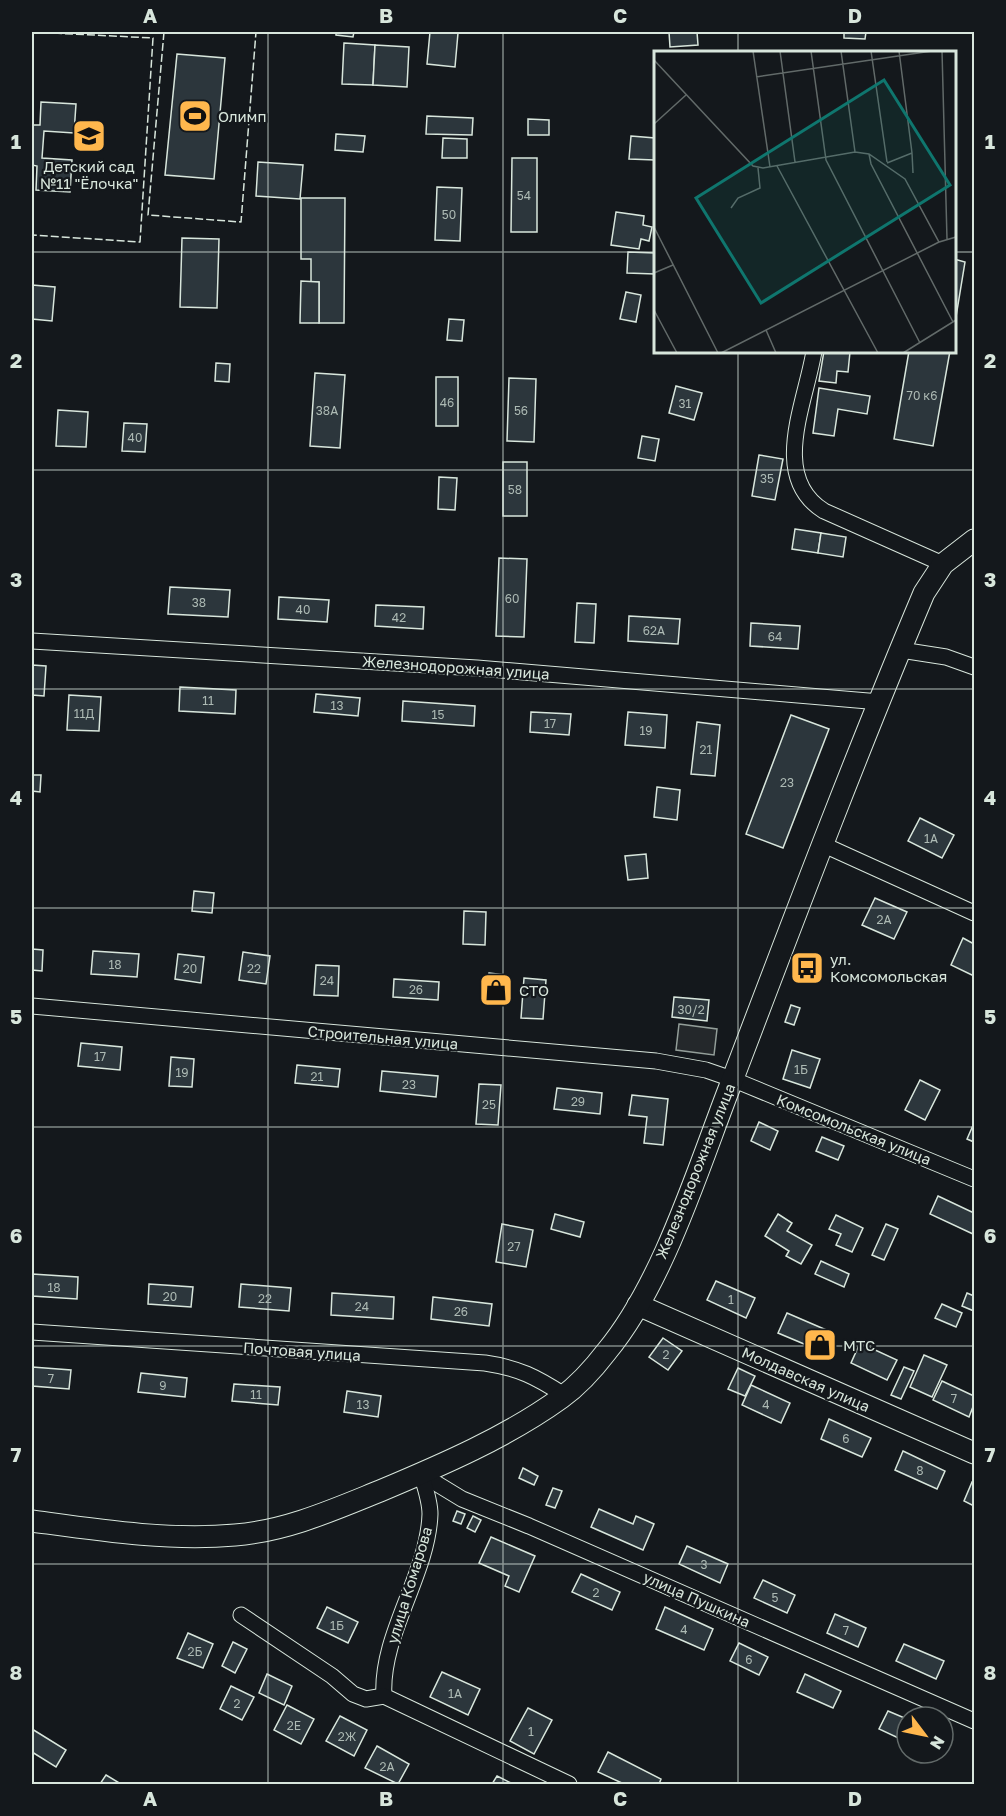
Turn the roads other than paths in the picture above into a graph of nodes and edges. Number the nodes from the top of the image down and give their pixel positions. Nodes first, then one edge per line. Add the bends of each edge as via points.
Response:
1 (814, 352) edge
2 (975, 540) edge
3 (943, 564) junction
4 (32, 641) edge
5 (901, 650) junction
6 (975, 667) edge
7 (880, 702) junction
8 (824, 845) junction
9 (975, 913) edge
10 (32, 1006) edge
11 (732, 1079) junction
12 (975, 1179) edge
13 (638, 1305) junction
14 (32, 1332) edge
15 (564, 1395) junction
16 (975, 1453) edge
17 (421, 1474) junction
18 (32, 1521) edge
19 (241, 1615) dead end
20 (384, 1696) junction
21 (975, 1721) edge
22 (569, 1785) edge

1 - 3 street via 795,445 795,476 800,489 824,512
2 - 3 main road, Железнодорожная улица
3 - 5 main road, Железнодорожная улица via 924,593
4 - 7 street, Железнодорожная улица via 477,668
5 - 6 street via 946,657
5 - 7 main road, Железнодорожная улица
7 - 8 main road, Железнодорожная улица
8 - 9 street
8 - 11 main road, Железнодорожная улица
10 - 11 street, Строительная улица via 656,1061
11 - 12 street, Комсомольская улица
11 - 13 main road, Железнодорожная улица via 676,1227
13 - 15 main road, Железнодорожная улица via 609,1350
13 - 16 main road, Молдавская улица
14 - 15 street, Почтовая улица via 485,1363 531,1374
15 - 17 main road, Железнодорожная улица via 490,1440
17 - 18 main road, Железнодорожная улица via 293,1524 234,1536 145,1534
17 - 20 street, улица Комарова via 430,1515 384,1667
17 - 21 street, улица Пушкина via 471,1504
19 - 20 street via 353,1694 366,1699
20 - 22 street

